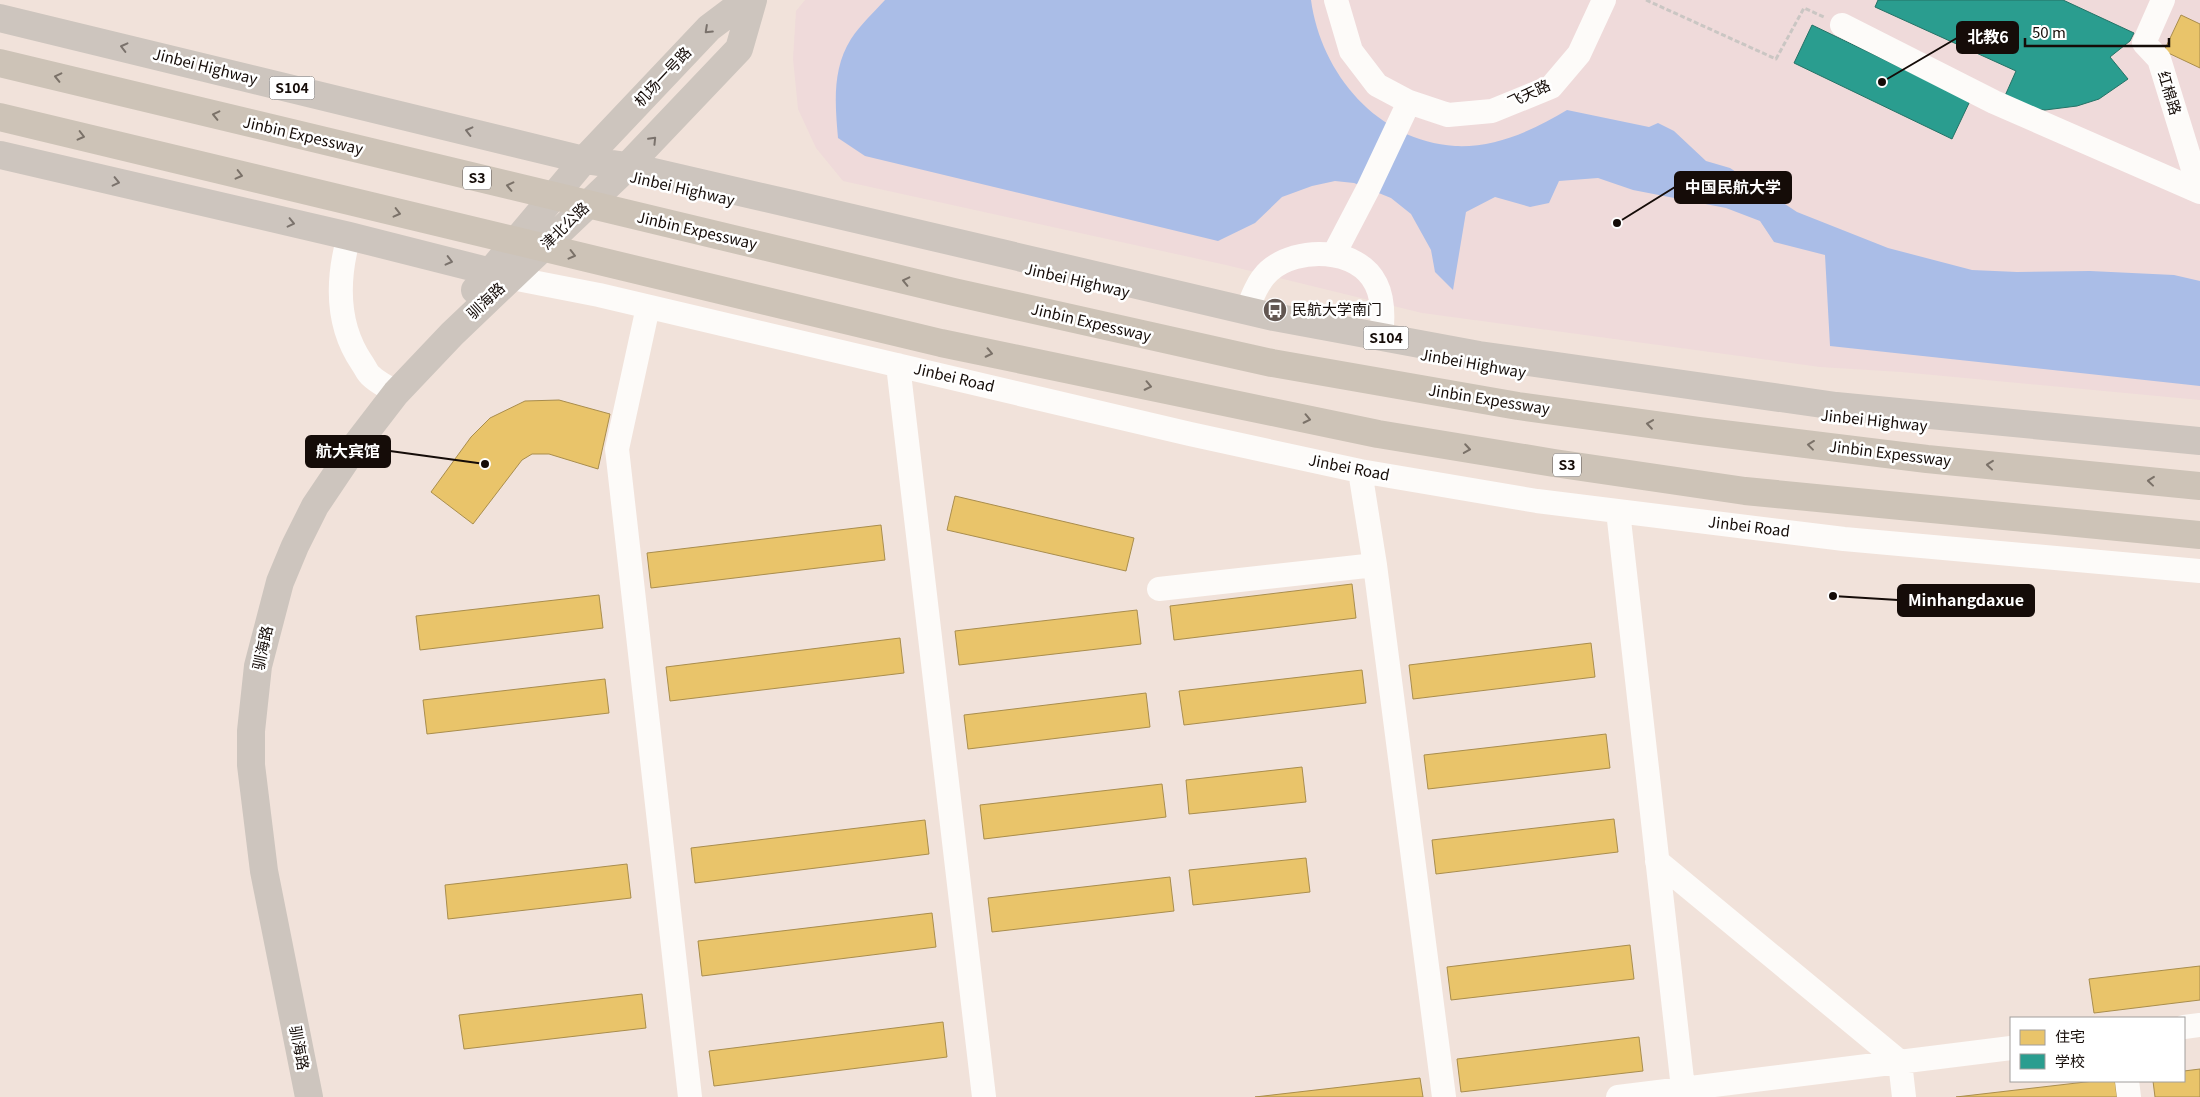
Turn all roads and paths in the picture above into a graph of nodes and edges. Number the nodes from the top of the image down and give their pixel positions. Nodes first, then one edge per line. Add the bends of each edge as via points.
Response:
1 (746, 0) edge
2 (753, 0) edge
3 (1336, 0) edge
4 (1604, 0) edge
5 (1646, 0) edge
6 (2162, 0) edge
7 (0, 18) edge
8 (1842, 26) joint
9 (0, 64) edge
10 (1409, 102) junction
11 (0, 117) edge
12 (0, 155) edge
13 (584, 160) junction
14 (623, 170) junction
15 (2200, 192) edge
16 (349, 236) junction
17 (1334, 254) junction
18 (502, 275) junction
19 (648, 307) junction
20 (1247, 311) junction
21 (1381, 337) junction
22 (898, 365) junction
23 (393, 391) junction
24 (2200, 441) edge
25 (2200, 451) edge
26 (1360, 471) junction
27 (2200, 486) edge
28 (1618, 511) junction
29 (2200, 534) edge
30 (1375, 565) junction
31 (2200, 571) edge
32 (1159, 589) dead end
33 (1658, 861) junction
34 (2200, 1025) edge
35 (2185, 1027) edge
36 (2010, 1048) edge
37 (1900, 1062) junction
38 (2127, 1082) edge
39 (1684, 1093) edge
40 (300, 1097) edge
41 (309, 1097) edge
42 (690, 1097) edge
43 (984, 1097) edge
44 (1444, 1097) edge
45 (1618, 1097) edge
46 (1904, 1097) edge
47 (2129, 1097) edge

1 -> 13 main road, 机场一号路 via 709,28
14 -> 2 main road via 739,49
3 - 10 street, 飞天路 via 1351,51 1377,85
4 - 10 street, 飞天路 via 1579,54 1551,87 1492,111 1448,115
5 - 8 path via 1776,59 1804,8
6 - 15 street, 红棉路 via 2144,43 2159,59
13 -> 7 main road, Jinbei Highway / S104
8 - 15 street via 1994,102
27 -> 9 highway, Jinbin Expessway / S3 via 1927,459 1700,431 1518,406 1272,363 954,292
10 - 17 street
11 -> 29 highway, S3 via 941,343 1378,434 1745,491
12 -> 16 main road
13 - 14 main road, Jinbei Highway / S104
13 - 18 main road, 津北公路
14 - 18 main road, 津北公路
14 - 20 main road, Jinbei Highway / S104
14 - 25 main road, Jinbei Highway / S104 via 1280,328 1506,370 1836,418
16 -> 18 main road
16 - 23 street via 341,277 343,323 354,351 371,376
17 - 20 street via 1286,260 1268,272 1253,293
17 - 21 street via 1362,267 1376,284 1381,299
18 - 19 street, Jinbei Road
18 - 23 main road, 驯海路 via 451,315
19 - 22 street, Jinbei Road
19 - 42 street via 617,449
20 - 21 main road, Jinbei Highway / S104
21 - 24 main road, Jinbei Highway / S104 via 1478,355 1766,398
22 - 26 street, Jinbei Road
22 - 43 street
23 - 40 main road, 驯海路 via 354,432 289,538 258,628 244,695 241,757 247,816
23 - 41 main road, 驯海路 via 315,506 295,546 272,608 254,698 251,765 257,824
26 - 28 street, Jinbei Road via 1537,501
26 - 30 street
28 - 31 street, Jinbei Road via 1853,540
28 - 33 street
30 - 32 street
30 - 44 street
33 - 37 street
33 - 39 street
34 - 35 street
36 - 37 street
37 - 39 street
37 - 46 street
38 - 47 street
39 - 45 street

